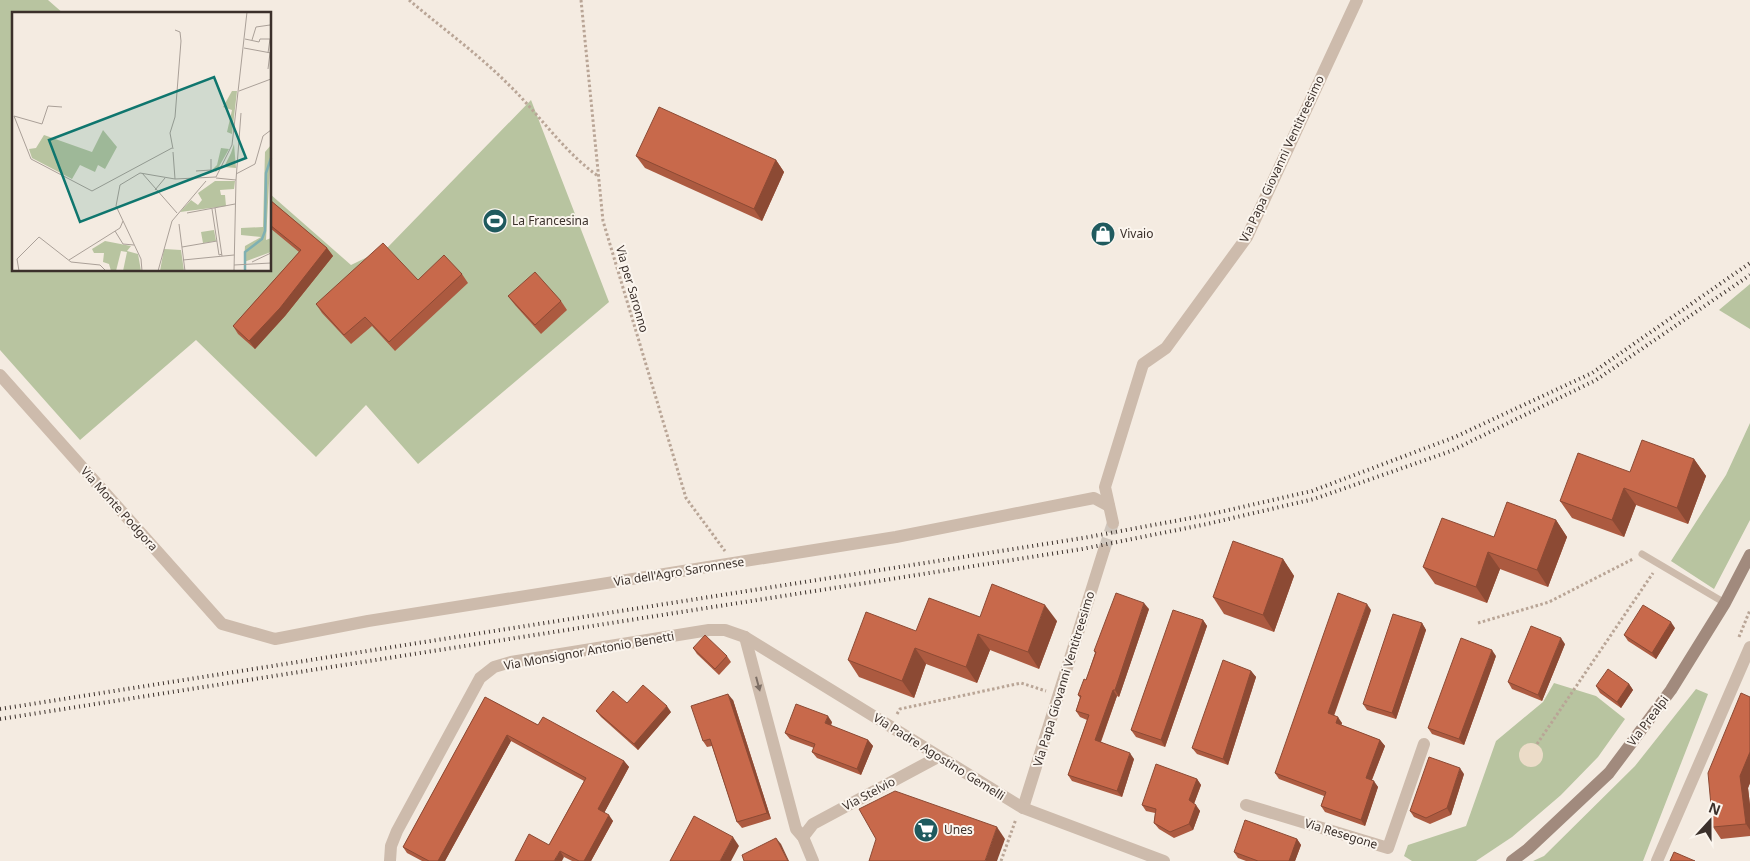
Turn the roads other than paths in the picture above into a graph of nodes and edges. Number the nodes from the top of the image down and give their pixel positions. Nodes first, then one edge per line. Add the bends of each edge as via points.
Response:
1 (1357, 0) edge
2 (0, 375) edge
3 (1110, 506) junction
4 (1113, 524) tunnel mouth
5 (1104, 550) tunnel mouth
6 (1642, 554) road end
7 (1750, 554) edge
8 (1725, 603) junction
9 (725, 630) joint
10 (246, 631) joint
11 (746, 637) junction
12 (1750, 647) edge
13 (1424, 744) dead end
14 (938, 757) junction
15 (1246, 806) dead end
16 (1022, 807) junction
17 (803, 837) junction
18 (390, 861) edge
19 (813, 861) edge
20 (1164, 861) edge
21 (1512, 861) edge
22 (1657, 861) edge

1 - 3 street, Via Papa Giovanni Ventitreesimo via 1247,237 1166,348 1144,364 1105,487
2 - 10 street, Via Monte Podgora via 222,624
3 - 4 street, Via Papa Giovanni Ventitreesimo
3 - 10 street, Via dell'Agro Saronnese via 1094,498 896,537 368,621 275,639
5 - 16 street, Via Papa Giovanni Ventitreesimo
6 - 8 lane
7 - 8 street, Via Prealpi
8 - 21 street, Via Prealpi via 1671,690 1609,773
9 - 11 street, Via Padre Agostino Gemelli
9 - 18 street, Via Monsignor Antonio Benetti via 510,662 494,668 480,678 397,831
11 - 14 street, Via Padre Agostino Gemelli
11 -> 17 street via 796,828
12 - 22 street
13 - 15 street, Via Resegone via 1388,848
14 - 16 street, Via Padre Agostino Gemelli
14 - 17 street, Via Stelvio via 813,824
16 - 20 street, Via Padre Agostino Gemelli
17 - 19 street

